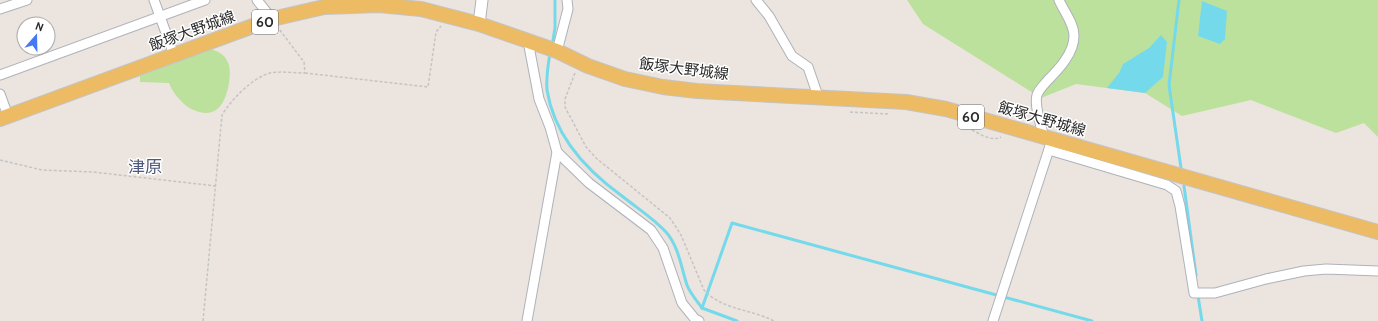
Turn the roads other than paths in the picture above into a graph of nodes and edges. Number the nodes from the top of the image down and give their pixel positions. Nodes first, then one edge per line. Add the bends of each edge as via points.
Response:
1 (27, 0) edge
2 (154, 0) edge
3 (206, 0) edge
4 (257, 0) edge
5 (482, 0) edge
6 (567, 0) edge
7 (756, 0) edge
8 (1059, 0) edge
9 (0, 9) edge
10 (160, 17) junction
11 (272, 20) junction
12 (479, 24) junction
13 (534, 43) junction
14 (557, 51) junction
15 (174, 56) junction
16 (0, 75) edge
17 (0, 94) edge
18 (818, 96) junction
19 (4, 118) edge
20 (1048, 142) junction
21 (558, 152) junction
22 (1378, 232) edge
23 (1378, 271) edge
24 (527, 321) edge
25 (699, 321) edge
26 (993, 321) edge

1 - 9 street
2 - 10 street
3 - 10 street
4 - 11 street
5 - 12 street
6 - 14 street via 568,9
7 - 18 street via 769,16 792,56 808,67
8 - 20 street via 1071,22 1074,36 1072,48 1060,68 1037,96 1037,105
10 - 15 street
10 - 16 street
11 - 12 main road, 飯塚大野城線 / 60 via 324,7 379,5 421,9
11 - 15 main road, 飯塚大野城線 / 60
12 - 13 main road, 飯塚大野城線 / 60
13 - 14 main road, 飯塚大野城線 / 60
13 - 21 street via 539,99
14 - 18 main road, 飯塚大野城線 / 60 via 624,79 662,87
15 - 19 main road, 飯塚大野城線 / 60
17 - 19 street
18 - 20 main road, 飯塚大野城線 / 60 via 906,102 1008,127
20 - 22 main road, 飯塚大野城線 / 60
20 - 23 street via 1167,185 1176,191 1194,293 1215,293 1304,271
20 - 26 street
21 - 24 street
21 - 25 street via 589,182 651,230 663,248 682,303

